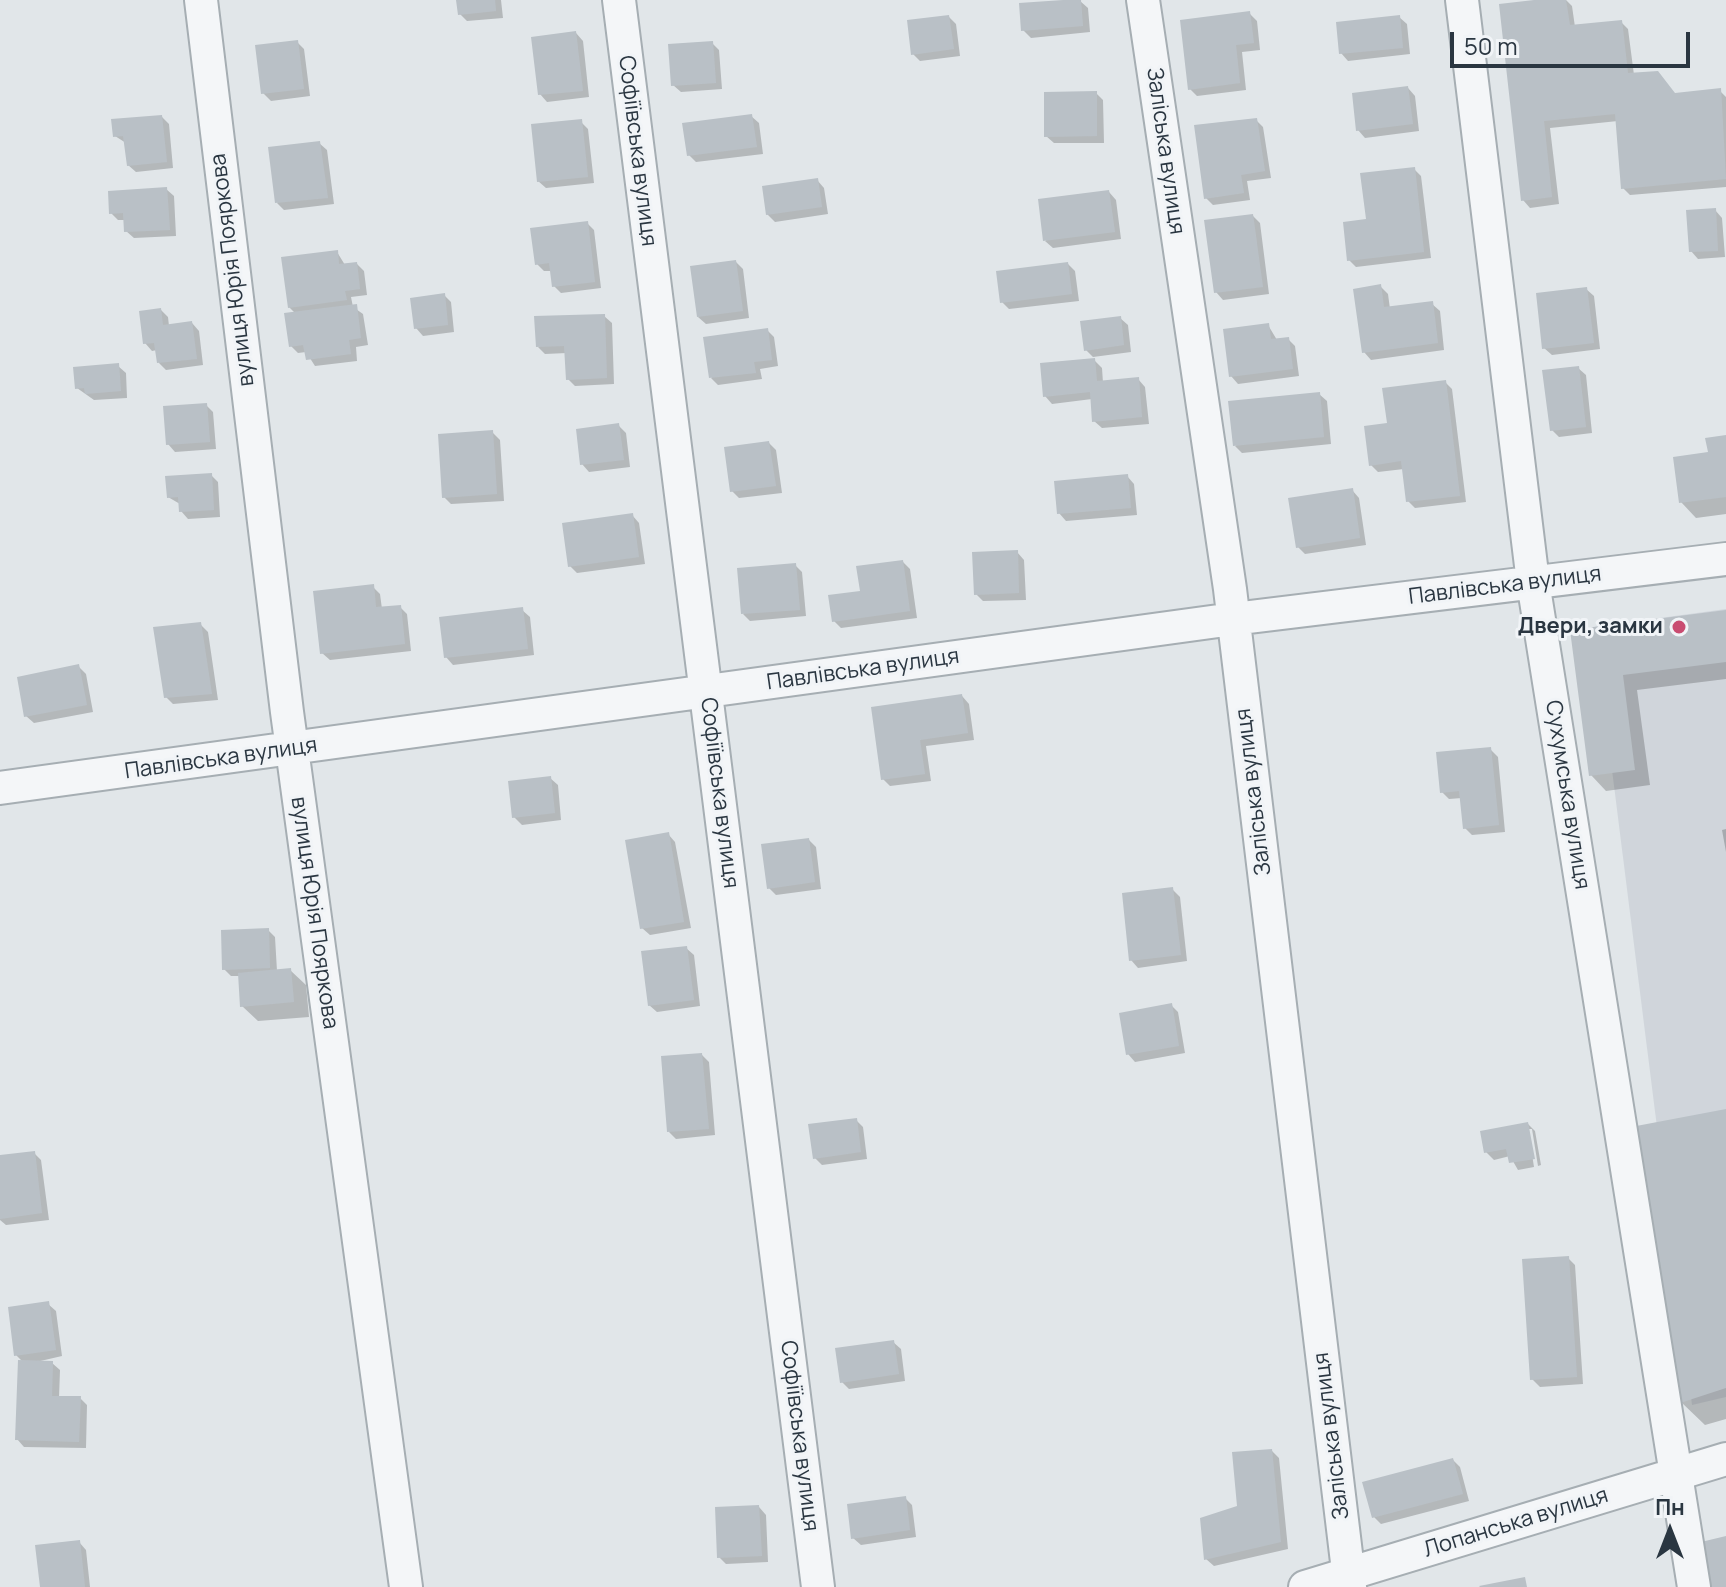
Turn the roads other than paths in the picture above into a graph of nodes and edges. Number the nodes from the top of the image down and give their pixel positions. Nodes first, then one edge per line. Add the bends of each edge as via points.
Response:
1 (201, 0) edge
2 (619, 0) edge
3 (1143, 0) edge
4 (1462, 0) edge
5 (1726, 559) edge
6 (1533, 582) junction
7 (1233, 619) junction
8 (707, 691) junction
9 (292, 749) junction
10 (0, 788) edge
11 (1726, 1459) edge
12 (1674, 1474) junction
13 (1349, 1581) edge
14 (406, 1587) edge
15 (818, 1587) edge
16 (1305, 1587) edge
17 (1694, 1587) edge

1 - 9 street, вулиця Юрія Пояркова
2 - 8 street, Софіївська вулиця
3 - 7 street, Заліська вулиця
4 - 6 street, Сухумська вулиця
5 - 6 street, Павлівська вулиця
6 - 7 street, Павлівська вулиця
6 - 12 street, Сухумська вулиця
7 - 8 street, Павлівська вулиця
7 - 13 street, Заліська вулиця
8 - 9 street, Павлівська вулиця
8 - 15 street, Софіївська вулиця
9 - 10 street, Павлівська вулиця
9 - 14 street, вулиця Юрія Пояркова
11 - 12 street, Лопанська вулиця
12 - 13 street, Лопанська вулиця
12 - 17 street, Сухумська вулиця
13 - 16 street, Лопанська вулиця

